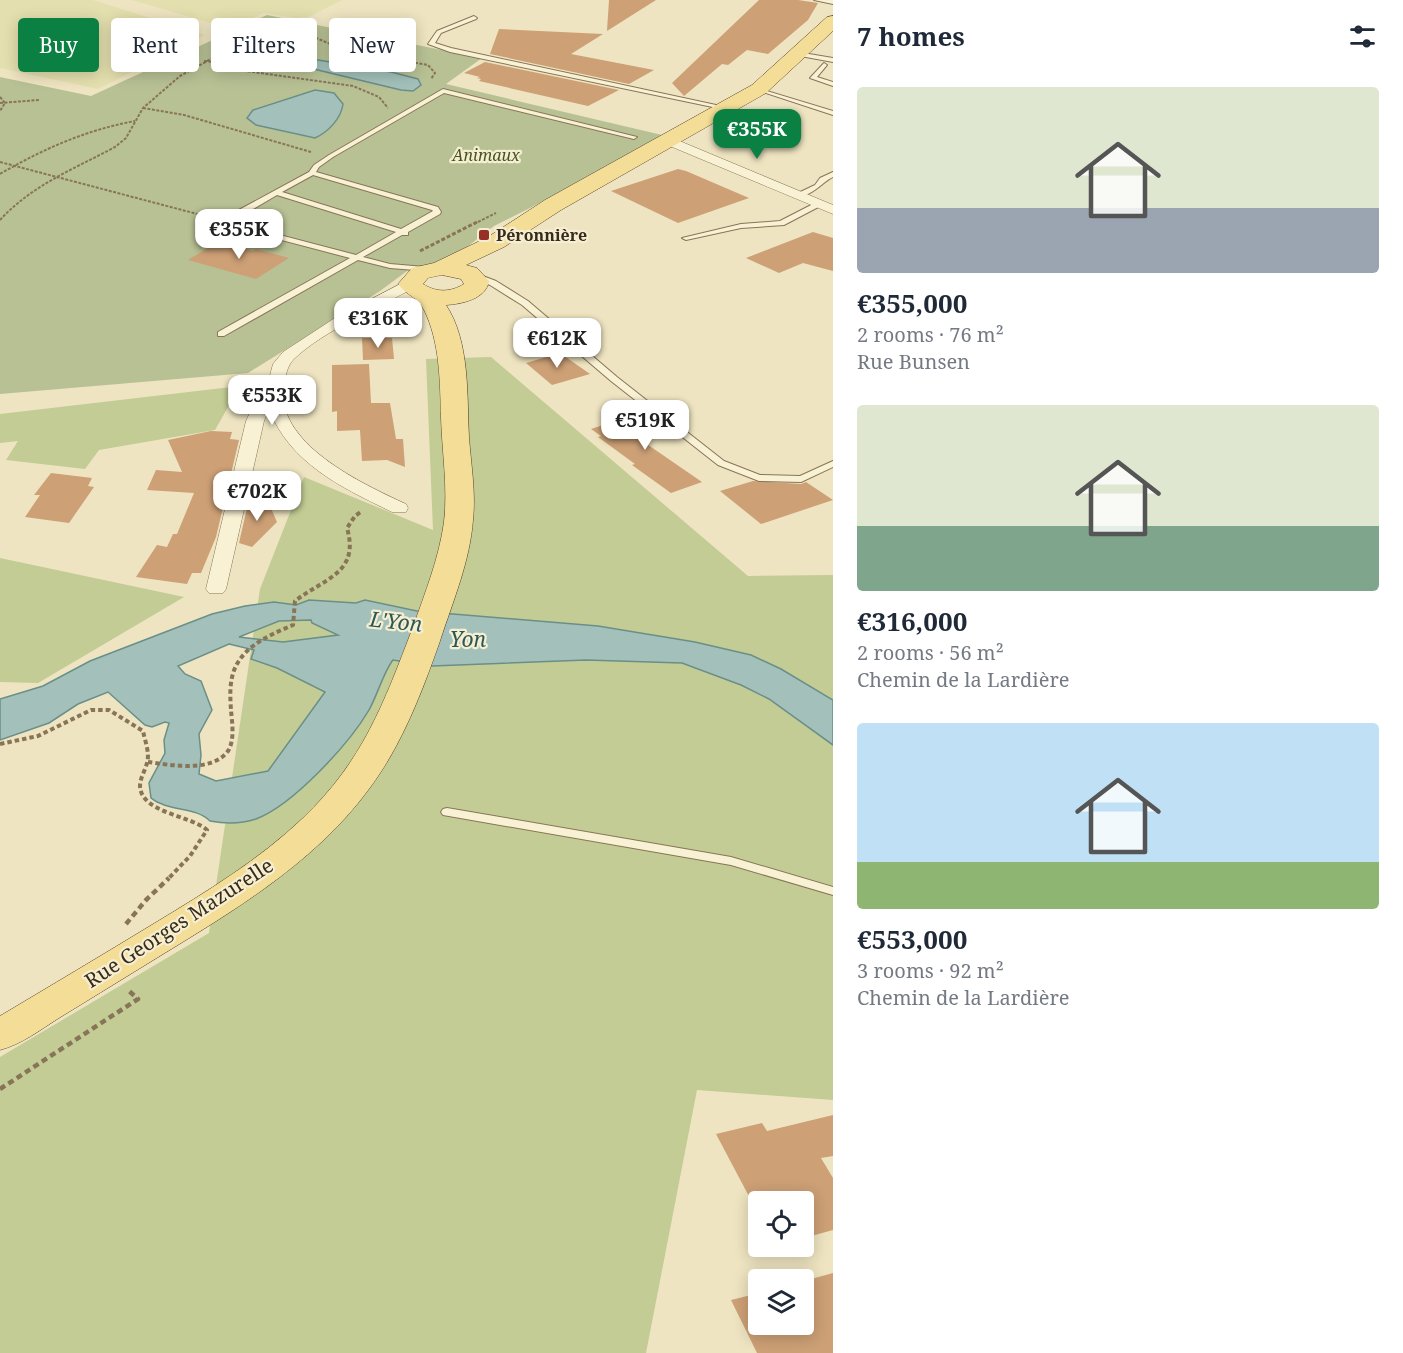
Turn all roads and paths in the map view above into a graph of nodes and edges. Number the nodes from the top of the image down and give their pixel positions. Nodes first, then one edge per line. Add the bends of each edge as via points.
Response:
1 (817, 0) edge
2 (833, 2) edge
3 (474, 18) dead end
4 (833, 21) edge
5 (797, 54) junction
6 (833, 60) edge
7 (204, 61) junction
8 (824, 65) dead end
9 (833, 84) edge
10 (759, 89) junction
11 (443, 91) junction
12 (0, 97) edge
13 (39, 100) dead end
14 (0, 103) edge
15 (5, 103) junction
16 (143, 108) junction
17 (388, 108) dead end
18 (728, 108) junction
19 (0, 111) edge
20 (833, 112) edge
21 (135, 121) junction
22 (634, 137) dead end
23 (670, 141) junction
24 (312, 152) dead end
25 (0, 162) edge
26 (14, 166) junction
27 (312, 173) junction
28 (0, 174) edge
29 (833, 174) edge
30 (53, 177) junction
31 (277, 193) junction
32 (798, 195) junction
33 (826, 207) edge
34 (0, 220) edge
35 (235, 225) junction
36 (405, 233) junction
37 (686, 238) dead end
38 (496, 242) junction
39 (358, 258) junction
40 (390, 266) junction
41 (424, 281) junction
42 (468, 284) junction
43 (510, 293) junction
44 (447, 333) junction
45 (221, 334) dead end
46 (273, 396) junction
47 (833, 464) edge
48 (380, 499) junction
49 (399, 508) dead end
50 (216, 589) dead end
51 (0, 744) edge
52 (148, 762) junction
53 (447, 812) dead end
54 (833, 891) edge
55 (113, 967) junction
56 (0, 1035) edge
57 (0, 1089) edge

1 - 2 lane
3 - 18 lane via 439,32 431,44
4 - 5 main road
5 - 6 lane
5 - 10 main road
7 - 11 path via 278,28 307,34 349,52 428,65 435,74 427,87
7 - 16 path
7 - 17 path via 353,86 379,97
8 - 9 lane via 813,78
10 - 18 main road
10 - 20 lane
11 - 22 lane
11 - 27 lane via 331,156
12 - 15 path
13 - 15 path
14 - 15 path
15 - 19 path
16 - 21 path
16 - 24 path via 184,115
18 - 23 main road
21 - 26 path via 89,130
21 - 30 path via 126,138 115,147
23 - 32 street
23 - 38 main road via 553,205
25 - 26 path
26 - 28 path
26 - 30 path
27 - 31 lane
27 - 36 lane via 438,212
29 - 32 lane
30 - 34 path via 21,198
30 - 35 path
31 - 35 lane via 240,213 233,221
31 - 36 lane
32 - 33 street
33 - 37 lane via 781,223 741,226
35 - 39 lane
36 - 39 lane
38 - 41 main road
38 - 42 main road
39 - 40 lane
39 - 45 lane
40 - 41 lane
40 - 41 lane
41 - 42 main road via 440,297
41 - 44 main road
41 - 46 street via 383,299 294,350 281,364
42 - 43 lane
42 - 43 lane
42 - 44 main road via 454,305
43 - 47 lane via 722,462 759,478 801,479
44 - 55 main road, Rue Georges Mazurelle via 460,485 457,534 414,668 375,752 357,781 316,827 279,859
46 - 48 street via 278,413 307,455
46 - 50 street via 264,402 255,420
48 - 49 street
48 - 52 path via 355,516 347,528 352,548 350,560 331,578 295,601 293,625 265,636 245,654 232,675 232,743 222,759 207,765
51 - 52 path via 38,736 91,710 109,710 143,731
52 - 55 path via 139,783 146,802 195,819 207,830 177,870 131,915 120,934
53 - 54 lane via 731,861
55 - 56 main road, Rue Georges Mazurelle
55 - 57 path via 138,999

